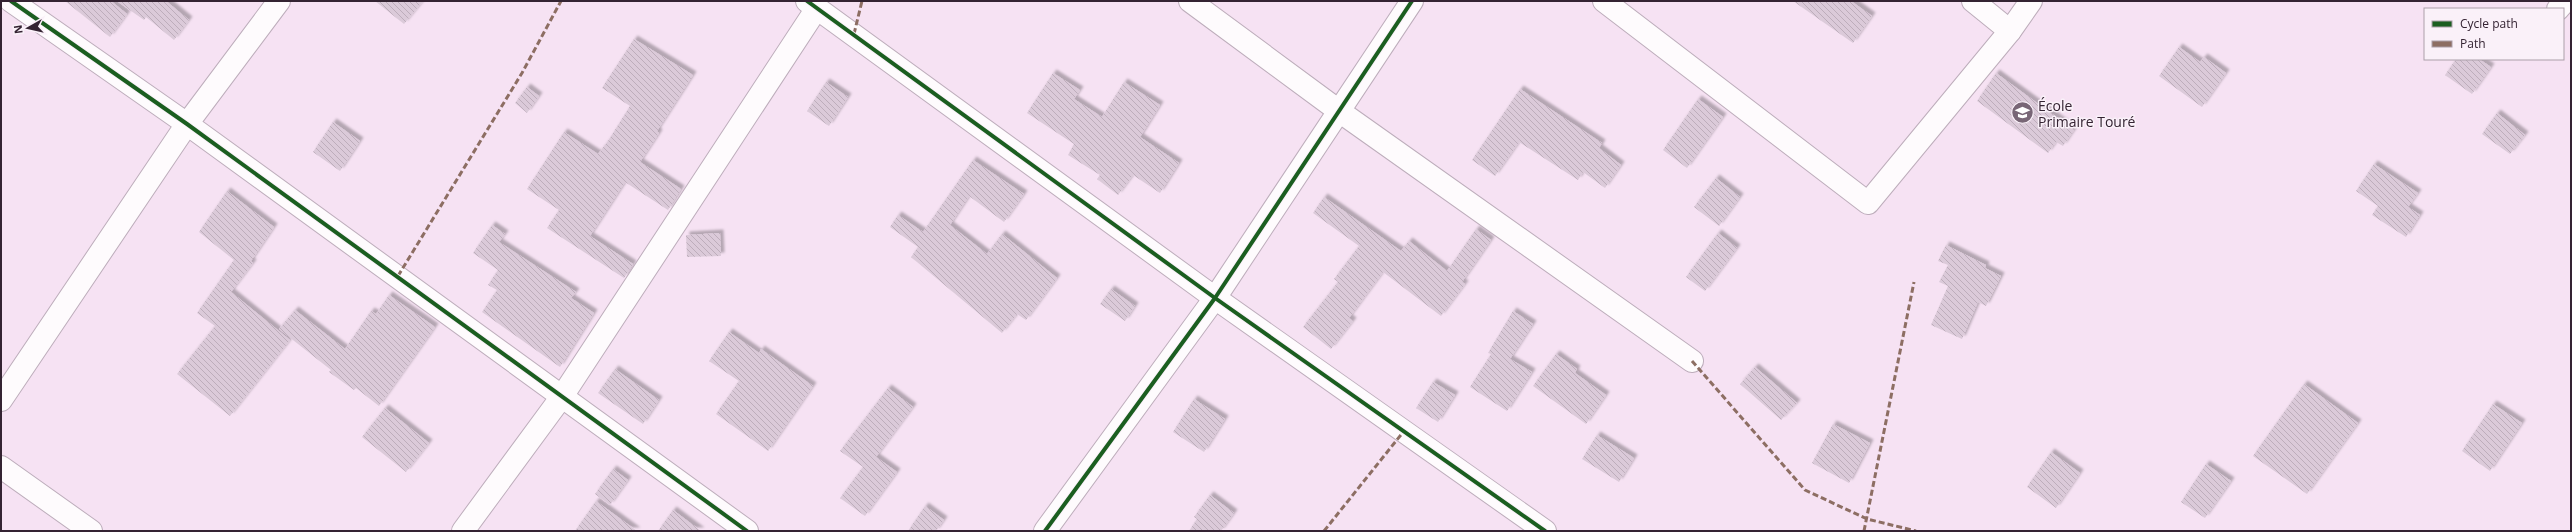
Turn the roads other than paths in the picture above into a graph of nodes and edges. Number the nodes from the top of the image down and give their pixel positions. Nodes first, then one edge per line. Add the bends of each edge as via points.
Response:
1 (11, 1) edge
2 (279, 1) edge
3 (1190, 1) edge
4 (1412, 1) edge
5 (1604, 1) edge
6 (1973, 1) edge
7 (2031, 1) edge
8 (812, 5) edge
9 (2010, 31) junction
10 (1339, 111) junction
11 (187, 124) junction
12 (1215, 298) junction
13 (1692, 361) dead end
14 (563, 395) junction
15 (1, 400) edge
16 (1, 467) edge
17 (91, 531) edge
18 (464, 531) edge
19 (747, 531) edge
20 (1044, 531) edge
21 (1546, 531) edge

1 - 11 street
2 - 11 street
3 - 10 street
4 - 10 street
5 - 9 street via 1868,203
6 - 9 street
7 - 9 street
8 - 12 street
8 - 14 street
10 - 12 street
10 - 13 street
11 - 14 street
11 - 15 street
12 - 20 street
12 - 21 street
14 - 18 street
14 - 19 street
16 - 17 street

